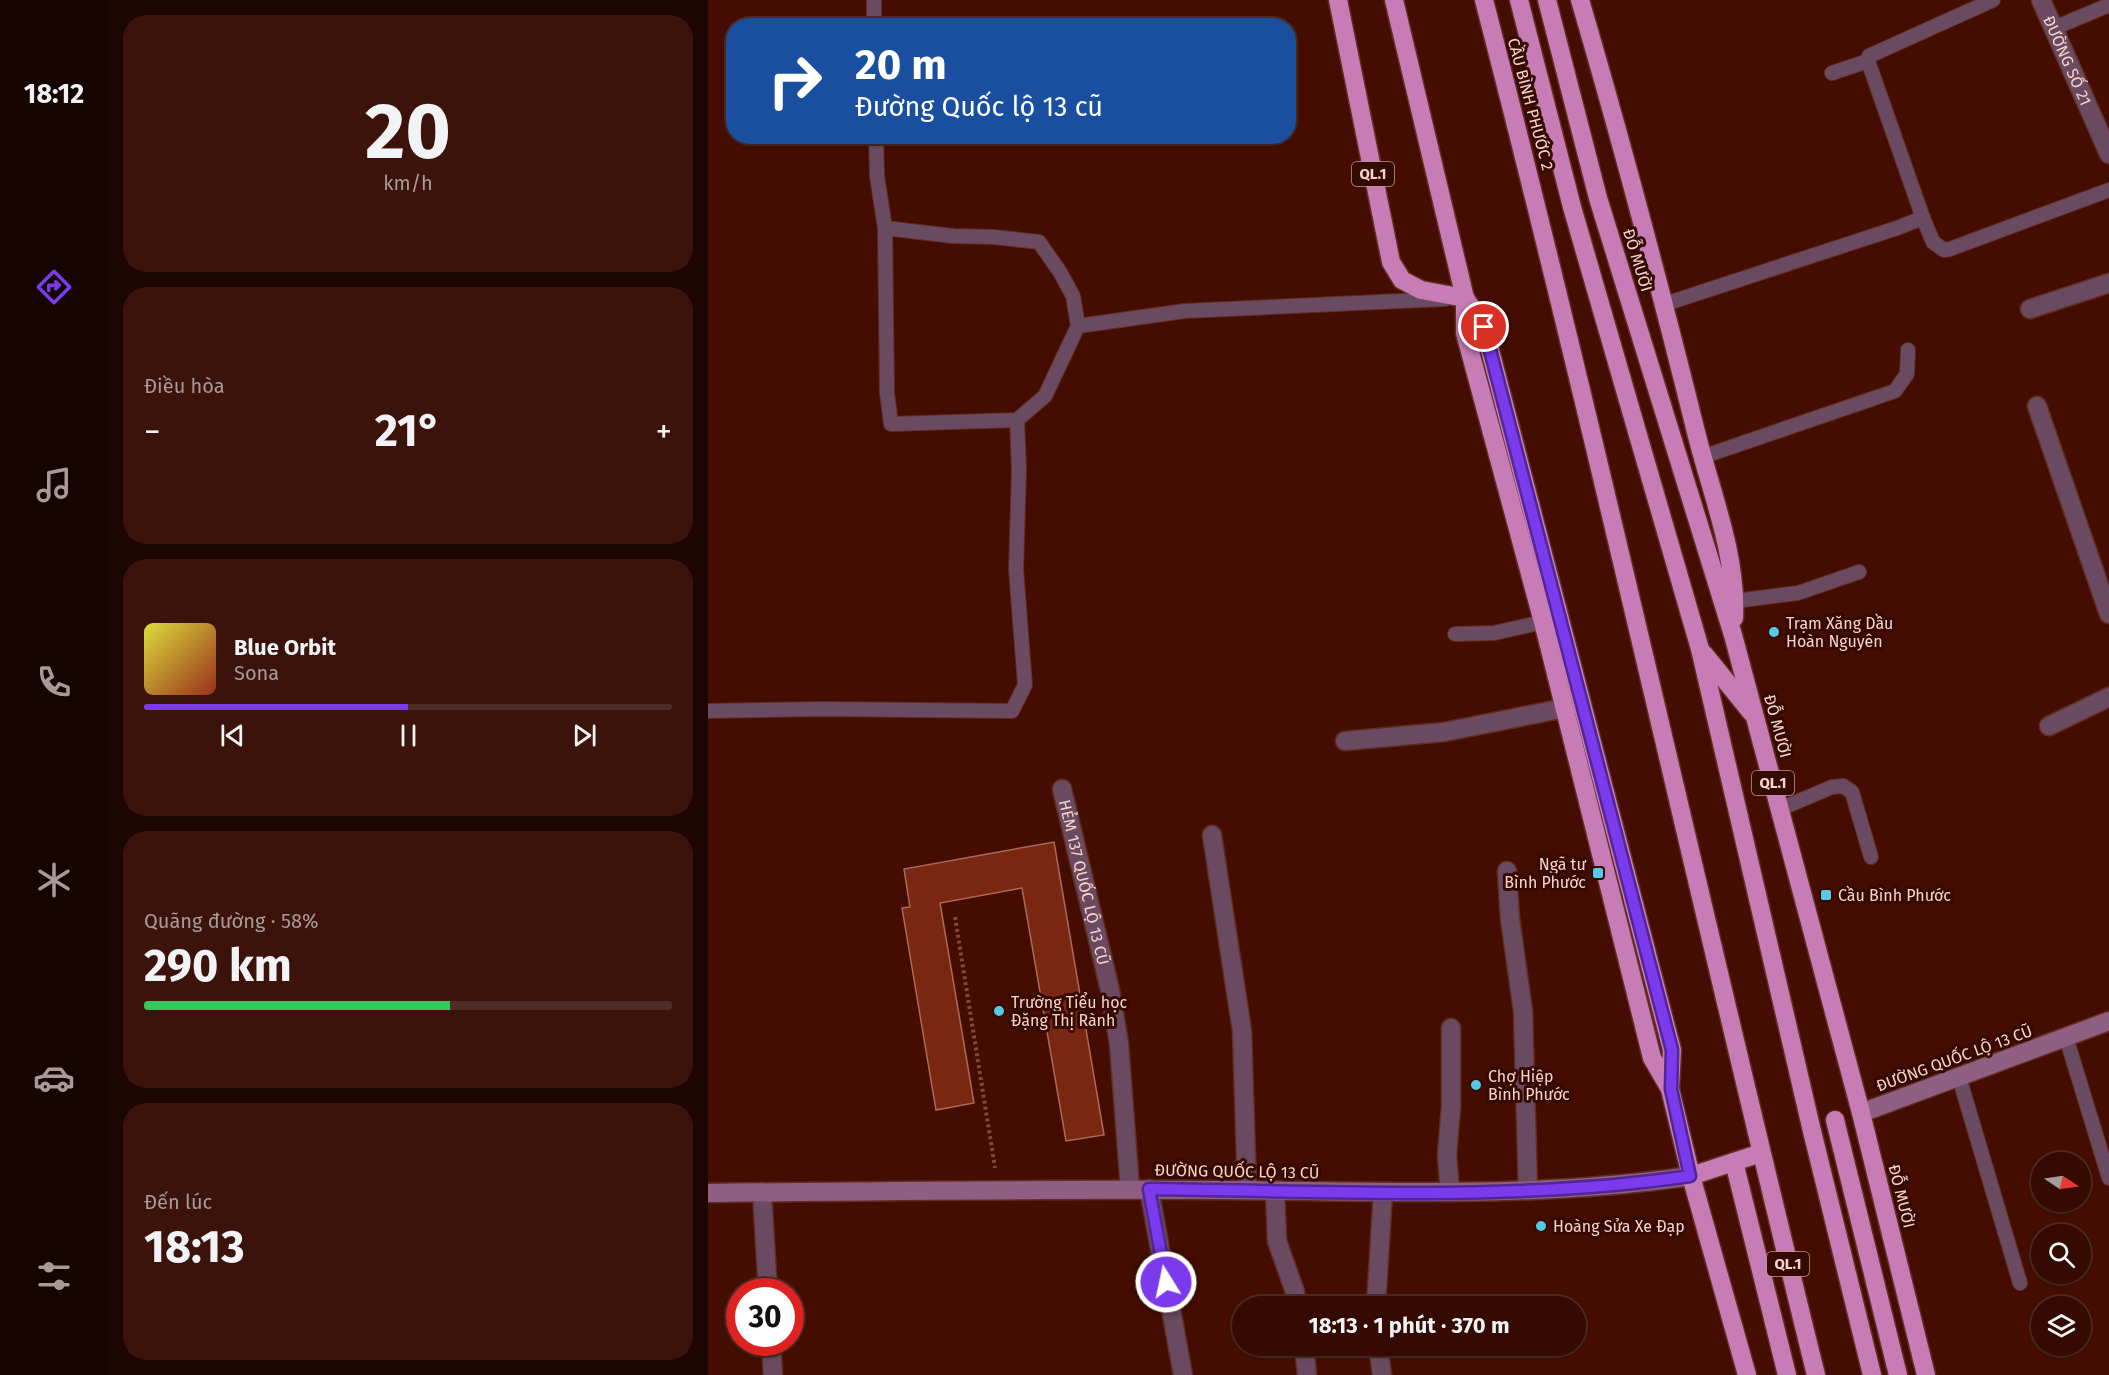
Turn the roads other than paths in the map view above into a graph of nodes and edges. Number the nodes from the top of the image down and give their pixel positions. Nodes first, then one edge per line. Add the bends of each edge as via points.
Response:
1 (874, 0) edge
2 (1338, 0) edge
3 (1394, 0) edge
4 (1484, 0) edge
5 (1519, 0) edge
6 (1547, 0) edge
7 (1580, 0) edge
8 (1993, 0) edge
9 (2041, 0) edge
10 (2109, 5) edge
11 (874, 18) edge
12 (2054, 28) junction
13 (1868, 61) junction
14 (1832, 73) dead end
15 (876, 144) edge
16 (2109, 154) edge
17 (2109, 190) edge
18 (1923, 218) junction
19 (885, 228) junction
20 (2109, 283) edge
21 (1465, 298) junction
22 (1665, 304) junction
23 (2030, 309) dead end
24 (1078, 326) junction
25 (1908, 350) dead end
26 (2037, 406) dead end
27 (1017, 420) junction
28 (1702, 457) junction
29 (1859, 572) dead end
30 (1735, 601) junction
31 (2109, 614) edge
32 (1543, 622) junction
33 (1455, 634) dead end
34 (1733, 635) junction
35 (1700, 649) junction
36 (2109, 697) edge
37 (1565, 708) junction
38 (708, 711) edge
39 (1756, 718) junction
40 (2049, 726) dead end
41 (1345, 741) dead end
42 (1062, 789) dead end
43 (1780, 809) junction
44 (1212, 835) dead end
45 (1871, 857) dead end
46 (1507, 871) dead end
47 (2109, 1021) edge
48 (1450, 1028) dead end
49 (2066, 1037) junction
50 (1959, 1077) junction
51 (1671, 1089) junction
52 (1861, 1113) junction
53 (1835, 1120) junction
54 (1811, 1127) junction
55 (1761, 1154) junction
56 (1734, 1162) junction
57 (1690, 1176) junction
58 (2109, 1178) edge
59 (1130, 1189) junction
60 (1149, 1189) junction
61 (1247, 1190) junction
62 (1528, 1190) junction
63 (1275, 1191) junction
64 (1383, 1192) junction
65 (1450, 1192) junction
66 (708, 1193) edge
67 (762, 1193) junction
68 (767, 1278) edge
69 (2020, 1283) dead end
70 (1296, 1296) edge
71 (1377, 1296) edge
72 (772, 1356) edge
73 (1305, 1356) edge
74 (1379, 1356) edge
75 (773, 1375) edge
76 (1182, 1375) edge
77 (1307, 1375) edge
78 (1382, 1375) edge
79 (1747, 1375) edge
80 (1787, 1375) edge
81 (1816, 1375) edge
82 (1872, 1375) edge
83 (1898, 1375) edge
84 (1926, 1375) edge

1 - 11 lane
2 - 21 highway, QL.1 via 1391,262 1402,280 1421,290
3 - 21 highway
4 - 55 highway, CẦU BÌNH PHƯỚC 2 / QL.1 via 1540,219
5 - 35 highway, CẦU BÌNH PHƯỚC 2 / QL.1 via 1572,207
6 - 34 highway, ĐỖ MƯỜI / QL.1 via 1598,198
7 - 22 highway, QL.1
8 - 13 lane via 1869,56
9 - 12 street, ĐƯỜNG SỐ 21
10 - 12 lane
12 - 16 street, ĐƯỜNG SỐ 21
13 - 14 lane
13 - 18 lane
15 - 19 lane
17 - 18 lane via 1950,249 1938,248
18 - 22 lane
19 - 24 lane via 1039,242 1073,296
19 - 27 lane via 886,393 891,424
20 - 23 street
21 - 24 lane via 1185,311
21 - 32 highway via 1465,333
21 - 51 highway via 1484,327 1664,1016 1672,1050
22 - 28 highway, QL.1
24 - 27 lane via 1045,396
25 - 28 lane via 1906,374 1895,391
26 - 31 street
27 - 38 lane via 1016,569 1025,685 1012,711
28 - 30 highway, QL.1 via 1726,540
29 - 30 lane via 1798,593
30 - 34 highway, QL.1
32 - 33 lane via 1494,633
32 - 37 highway
34 - 39 highway, ĐỖ MƯỜI / QL.1
35 - 39 highway
35 - 54 highway, QL.1
36 - 40 street
37 - 41 street via 1444,732
37 - 51 highway via 1652,1058
39 - 43 highway, ĐỖ MƯỜI / QL.1
42 - 59 street, HẺM 137 QUỐC LỘ 13 CŨ via 1116,1022
43 - 45 lane via 1843,786 1852,792
43 - 52 highway, ĐỖ MƯỜI / QL.1
44 - 61 street via 1242,1032
46 - 62 street via 1523,1011
47 - 49 street, ĐƯỜNG QUỐC LỘ 13 CŨ
48 - 65 street
49 - 50 street, ĐƯỜNG QUỐC LỘ 13 CŨ
49 - 58 lane
50 - 52 street, ĐƯỜNG QUỐC LỘ 13 CŨ
50 - 69 lane
51 - 57 highway
52 - 53 highway, ĐƯỜNG QUỐC LỘ 13 CŨ
52 - 84 highway, ĐỖ MƯỜI / QL.1
53 - 54 highway, ĐƯỜNG QUỐC LỘ 13 CŨ
53 - 83 highway
54 - 82 highway, QL.1
55 - 56 highway, ĐƯỜNG QUỐC LỘ 13 CŨ
55 - 81 highway, QL.1
56 - 57 highway, ĐƯỜNG QUỐC LỘ 13 CŨ
56 - 80 highway, QL.1
57 - 62 street, ĐƯỜNG QUỐC LỘ 13 CŨ via 1628,1185
57 - 79 highway
59 - 60 street, ĐƯỜNG QUỐC LỘ 13 CŨ
59 - 67 street, ĐƯỜNG QUỐC LỘ 13 CŨ
60 - 61 street, ĐƯỜNG QUỐC LỘ 13 CŨ
60 - 76 street
61 - 63 street, ĐƯỜNG QUỐC LỘ 13 CŨ
62 - 65 street, ĐƯỜNG QUỐC LỘ 13 CŨ
63 - 64 street, ĐƯỜNG QUỐC LỘ 13 CŨ
63 - 70 street via 1277,1241
64 - 65 street, ĐƯỜNG QUỐC LỘ 13 CŨ
64 - 71 street
66 - 67 street, ĐƯỜNG QUỐC LỘ 13 CŨ
67 - 68 street
72 - 75 street
73 - 77 street
74 - 78 street

